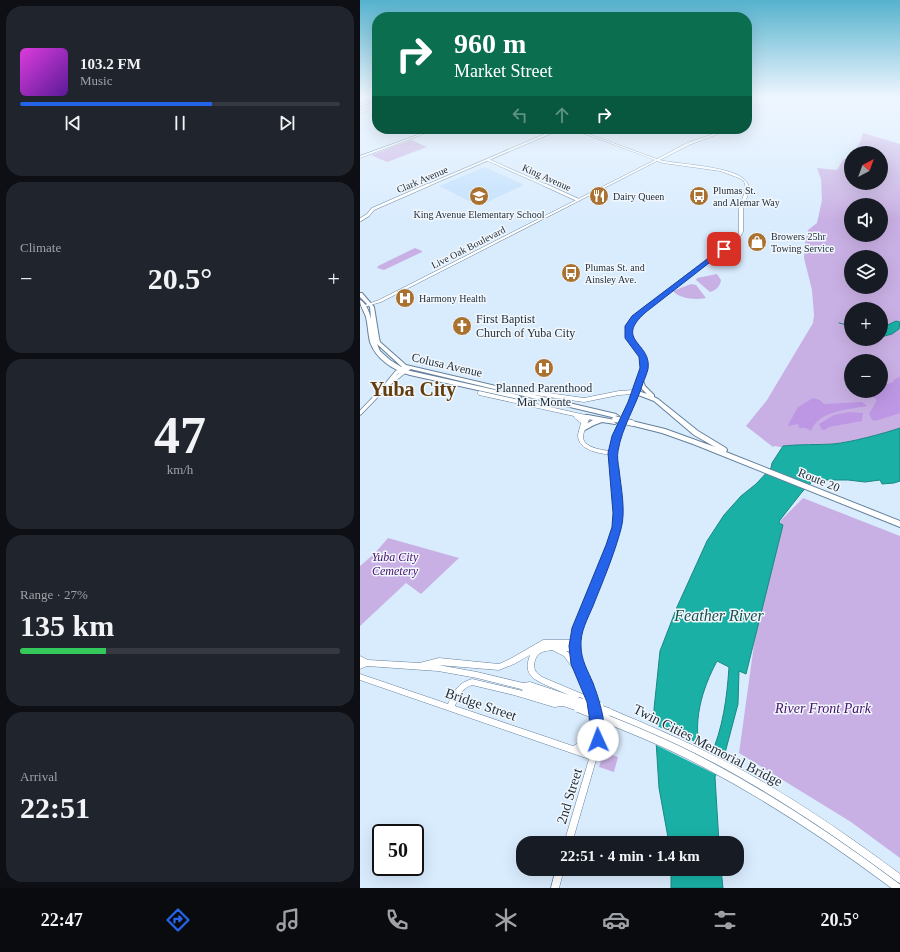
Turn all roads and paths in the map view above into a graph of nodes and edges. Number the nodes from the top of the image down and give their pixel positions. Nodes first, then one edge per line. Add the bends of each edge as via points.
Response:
1 (413, 137) edge
2 (540, 137) edge
3 (596, 137) edge
4 (706, 137) edge
5 (360, 157) edge
6 (488, 160) junction
7 (657, 160) junction
8 (578, 200) junction
9 (360, 220) edge
10 (360, 294) edge
11 (360, 301) edge
12 (371, 304) junction
13 (364, 306) junction
14 (369, 324) junction
15 (375, 325) junction
16 (406, 370) junction
17 (640, 379) junction
18 (424, 380) dead end
19 (467, 386) junction
20 (499, 388) junction
21 (635, 392) junction
22 (479, 393) joint
23 (656, 400) junction
24 (360, 413) edge
25 (568, 413) junction
26 (588, 417) junction
27 (615, 419) junction
28 (602, 420) junction
29 (632, 423) junction
30 (583, 429) junction
31 (613, 453) junction
32 (729, 454) junction
33 (900, 520) edge
34 (900, 524) edge
35 (575, 646) junction
36 (552, 647) junction
37 (360, 660) edge
38 (367, 663) junction
39 (360, 666) edge
40 (418, 666) junction
41 (360, 677) edge
42 (584, 677) junction
43 (523, 686) junction
44 (577, 701) junction
45 (563, 703) junction
46 (450, 708) junction
47 (594, 708) junction
48 (573, 750) junction
49 (594, 757) junction
50 (570, 836) edge
51 (558, 876) edge
52 (900, 880) edge
53 (555, 888) edge
54 (898, 888) edge

1 - 5 main road
2 - 6 street, Clark Avenue
3 - 7 main road
4 - 7 main road, Live Oak Boulevard
6 - 8 street, King Avenue
6 - 9 street, Clark Avenue via 373,209
7 - 8 main road, Live Oak Boulevard
7 - 17 main road via 735,174 746,183 748,190 742,210 742,232 736,240 635,318 629,326 628,333 632,343 643,357 644,368
8 - 12 main road, Live Oak Boulevard
10 - 12 highway
11 - 13 highway, Colusa Avenue
12 - 13 main road, Live Oak Boulevard
12 - 15 highway, Colusa Avenue
13 - 14 highway, Colusa Avenue
14 - 15 highway
14 - 16 highway, Colusa Avenue via 376,349
15 - 16 highway, Colusa Avenue via 378,343
16 - 18 highway
16 - 19 highway, Colusa Avenue
16 - 20 highway, Colusa Avenue
16 - 24 street via 387,384
17 - 21 main road
17 - 23 highway via 643,387
19 - 22 highway
19 - 27 highway, Colusa Avenue
20 - 21 main road via 584,400
20 - 27 highway, Colusa Avenue
21 - 23 highway
21 - 31 main road via 617,436
22 - 25 main road, Colusa Avenue
23 - 32 highway via 696,433
25 - 26 main road, Colusa Avenue
25 - 30 main road via 582,420
26 - 28 highway
26 - 30 main road
27 - 28 highway
27 - 29 highway, bridge
28 - 30 highway
29 - 32 highway
29 - 32 highway via 679,433
30 - 31 main road via 581,440 586,445
31 - 35 main road via 617,527 578,628
32 - 33 highway, Route 20
32 - 34 highway, Route 20
35 - 36 main road
35 - 40 main road via 543,643 512,662 498,667 439,662
35 - 42 main road, 2nd Street via 578,664
36 - 42 main road via 566,654
36 - 44 main road via 542,648 535,654 531,663 532,672
37 - 38 main road, Bridge Street
38 - 39 main road, Bridge Street
38 - 40 main road, Bridge Street
40 - 43 main road, Bridge Street via 466,673
41 - 46 main road, Bridge Street
42 - 47 main road, 2nd Street
43 - 44 main road, Bridge Street via 530,685
43 - 45 main road, Bridge Street via 527,691
44 - 45 main road, Bridge Street
44 - 52 main road, Twin Cities Memorial Bridge, bridge via 637,723 764,786 839,834
44 - 54 main road, Twin Cities Memorial Bridge, bridge via 748,786 824,833
45 - 46 main road via 554,704 472,682 460,689
46 - 48 main road, Bridge Street
47 - 48 main road via 592,732 583,745
47 - 49 main road, 2nd Street via 598,734
48 - 49 main road, Bridge Street
49 - 50 main road, 2nd Street
51 - 53 main road

